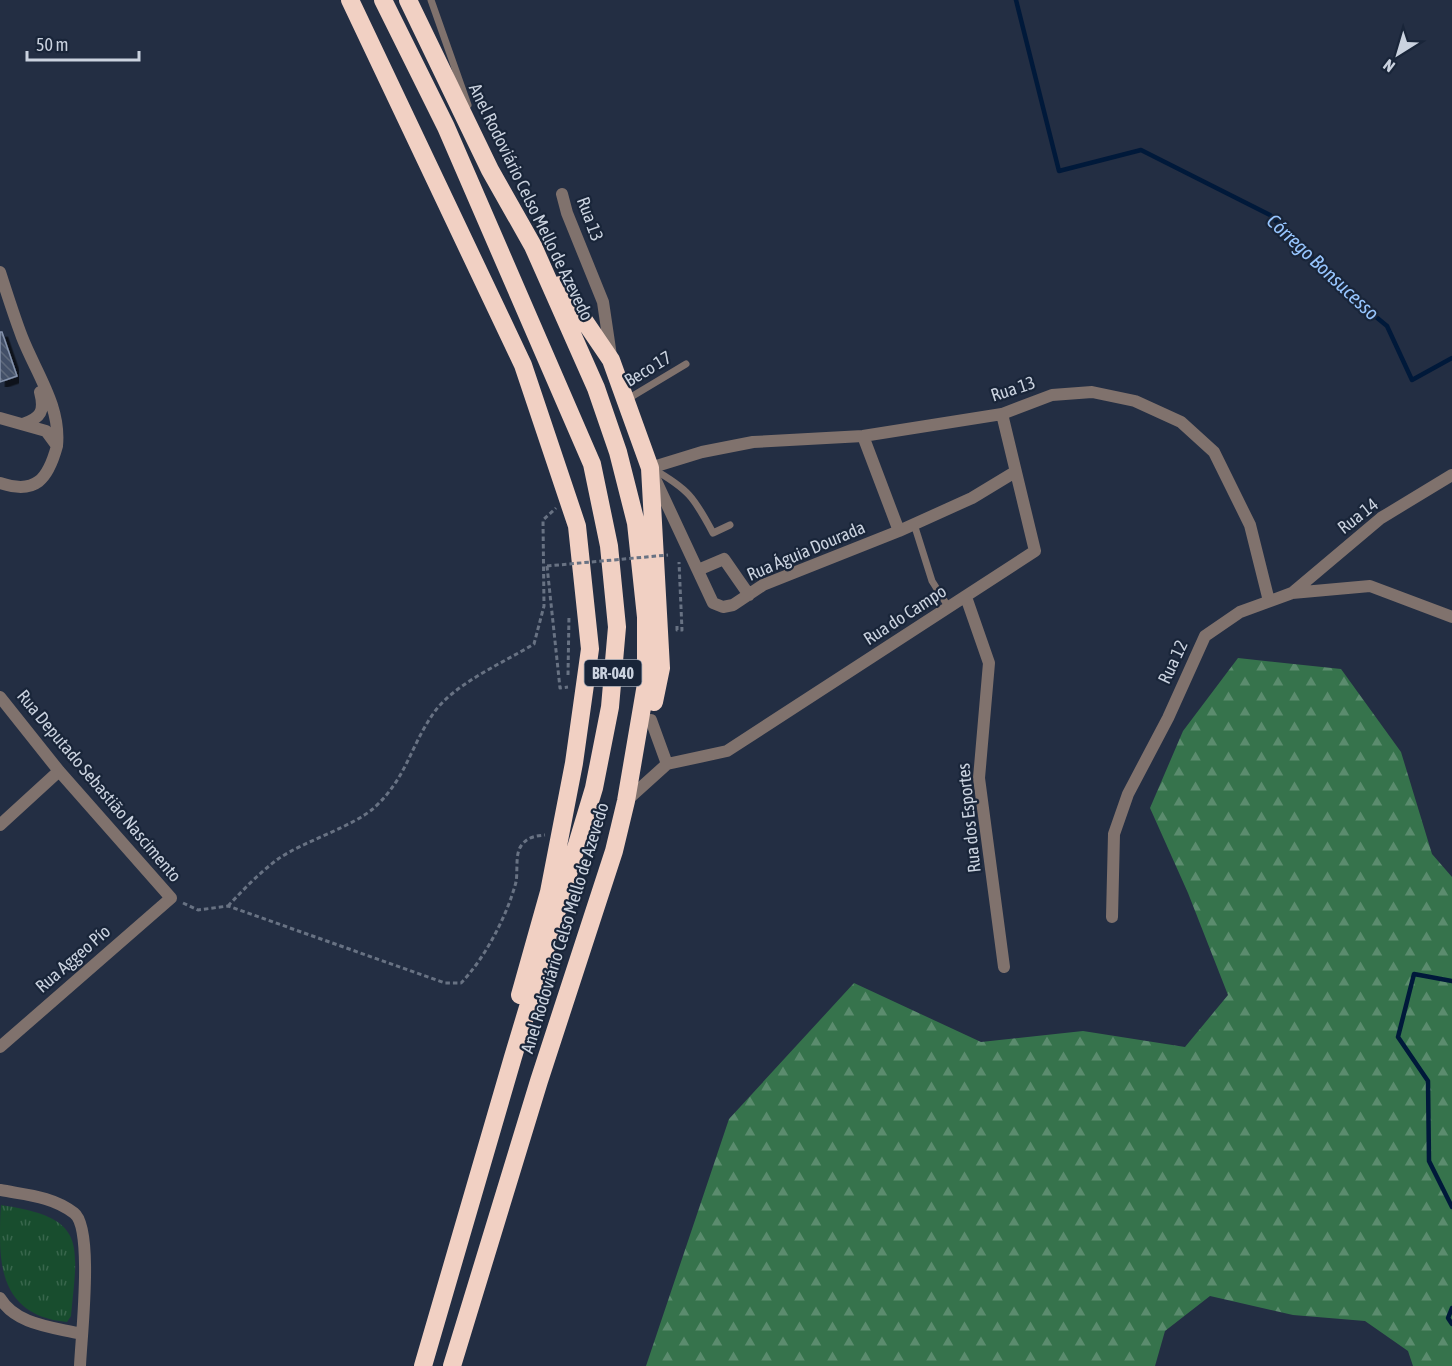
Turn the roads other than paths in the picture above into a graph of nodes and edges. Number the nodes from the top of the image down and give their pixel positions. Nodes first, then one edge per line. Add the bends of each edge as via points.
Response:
1 (350, 0) edge
2 (383, 0) edge
3 (408, 0) edge
4 (431, 0) edge
5 (490, 170) junction
6 (562, 194) dead end
7 (533, 246) junction
8 (0, 272) edge
9 (32, 359) junction
10 (611, 360) junction
11 (686, 364) dead end
12 (626, 400) junction
13 (1002, 414) junction
14 (0, 418) edge
15 (23, 424) junction
16 (863, 436) junction
17 (57, 446) junction
18 (650, 468) junction
19 (1015, 472) junction
20 (1452, 475) edge
21 (0, 483) edge
22 (914, 524) junction
23 (730, 525) dead end
24 (899, 531) junction
25 (698, 570) junction
26 (1292, 593) junction
27 (748, 595) junction
28 (966, 597) junction
29 (1269, 601) junction
30 (949, 608) junction
31 (1452, 617) edge
32 (0, 698) edge
33 (651, 720) junction
34 (633, 760) junction
35 (667, 764) junction
36 (59, 771) junction
37 (626, 801) junction
38 (0, 825) edge
39 (171, 898) joint
40 (1112, 917) dead end
41 (1004, 967) dead end
42 (0, 1047) edge
43 (513, 1056) junction
44 (0, 1190) edge
45 (0, 1298) edge
46 (81, 1334) junction
47 (80, 1366) edge
48 (423, 1366) edge
49 (452, 1366) edge

1 - 43 highway via 523,365 578,526 575,568 591,648 549,892 515,1012
2 - 43 highway, Anel Rodoviário Celso Mello de Azevedo / BR-040 via 446,127 592,464 609,546 617,627 610,707 594,788
3 - 5 highway, Anel Rodoviário Celso Mello de Azevedo / BR-040
4 - 5 lane
5 - 7 highway, Anel Rodoviário Celso Mello de Azevedo / BR-040
6 - 10 street, Rua 13 via 603,302
7 - 10 highway
7 - 34 highway, Anel Rodoviário Celso Mello de Azevedo / BR-040 via 596,388 636,523 646,616 646,684
8 - 9 street
9 - 15 street via 43,406 36,420
9 - 17 street via 55,416
10 - 12 highway
11 - 12 lane, Beco 17
12 - 18 highway
13 - 16 street, Rua 13
13 - 19 street, Rua do Campo
13 - 29 street, Rua 13 via 1052,395 1092,392 1135,401 1182,422 1214,452 1233,486 1250,525
14 - 15 street
15 - 17 street via 46,431
16 - 18 street, Rua 13 via 753,442
16 - 24 street
17 - 21 street via 51,468 40,482 17,489
18 - 23 lane via 682,485 713,533
18 - 25 street, Rua Águia Dourada
18 - 33 highway via 661,668
19 - 22 street, Rua Águia Dourada via 972,498
19 - 28 street, Rua do Campo via 1035,551
20 - 26 street, Rua 14 via 1381,518
22 - 24 street, Rua Águia Dourada
22 - 30 lane via 932,581
24 - 27 street, Rua Águia Dourada via 763,585
25 - 27 street via 724,559
25 - 27 street, Rua Águia Dourada via 713,603 723,607 734,605
26 - 29 street, Rua 12
26 - 31 street, Rua 12 via 1370,586
28 - 30 street, Rua do Campo
28 - 41 street, Rua dos Esportes via 989,663 979,778
29 - 40 street, Rua 12 via 1240,612 1205,636 1128,794 1114,834
30 - 35 street, Rua do Campo via 727,751
32 - 36 street, Rua Deputado Sebastião Nascimento
33 - 34 highway
33 - 35 street
34 - 37 highway, Anel Rodoviário Celso Mello de Azevedo / BR-040
35 - 37 street, Rua do Campo
36 - 38 street
36 - 39 street, Rua Deputado Sebastião Nascimento
37 - 49 highway, Anel Rodoviário Celso Mello de Azevedo / BR-040 via 614,851
39 - 42 street, Rua Aggeo Pío
43 - 48 highway, Anel Rodoviário Celso Mello de Azevedo / BR-040
44 - 46 street via 53,1199 76,1214 86,1243
45 - 46 street via 25,1320
46 - 47 street

